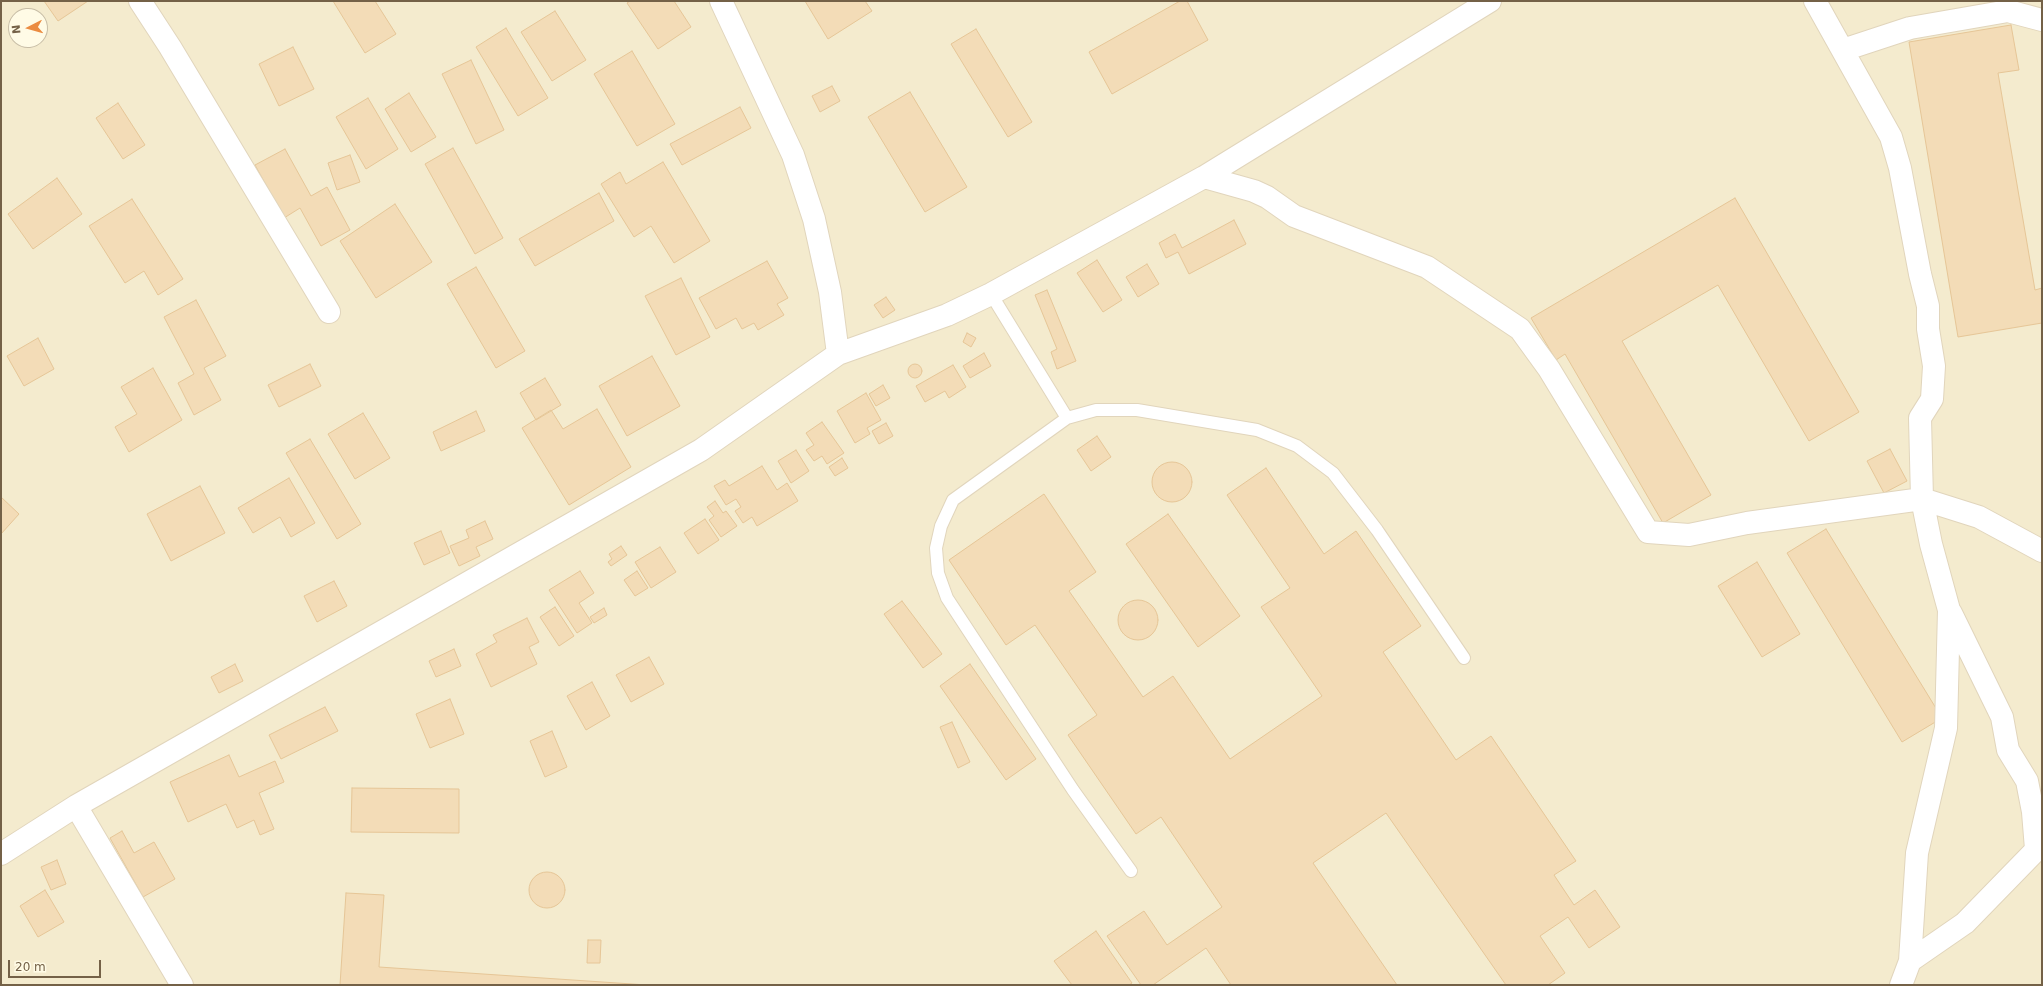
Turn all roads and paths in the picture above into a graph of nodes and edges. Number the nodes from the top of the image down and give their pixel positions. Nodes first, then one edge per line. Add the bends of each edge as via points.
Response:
1 (140, 1) edge
2 (721, 1) edge
3 (1490, 1) edge
4 (1815, 1) edge
5 (2042, 20) edge
6 (1843, 50) junction
7 (1204, 177) junction
8 (991, 294) junction
9 (329, 312) dead end
10 (838, 354) junction
11 (1067, 418) junction
12 (1922, 500) junction
13 (2042, 551) edge
14 (1949, 610) junction
15 (1464, 658) dead end
16 (76, 806) junction
17 (2039, 847) edge
18 (1, 854) edge
19 (1132, 871) dead end
20 (1910, 961) junction
21 (182, 985) edge
22 (1901, 985) edge

1 - 9 street
2 - 10 street via 793,155 814,219 824,263
3 - 7 street
4 - 6 street
5 - 6 street via 2008,11 1910,28
6 - 12 street via 1891,137 1900,168 1928,306 1928,329 1934,366 1932,399 1920,418
7 - 8 street
7 - 12 street via 1254,191 1294,216 1427,267 1520,329 1549,369 1648,532 1689,535 1747,523
8 - 10 street via 946,315
8 - 11 lane
10 - 16 street via 701,450
11 - 15 lane via 1096,410 1137,410 1257,430 1297,446 1333,473 1377,530
11 - 19 lane via 953,500 941,526 936,548 938,573 947,598 1073,790
12 - 13 street via 1979,517
12 - 14 street
14 - 17 street via 2002,717 2008,750 2027,781
14 - 20 street via 1946,728 1917,853
16 - 18 street
16 - 21 street
17 - 20 street via 1965,923
20 - 22 street

